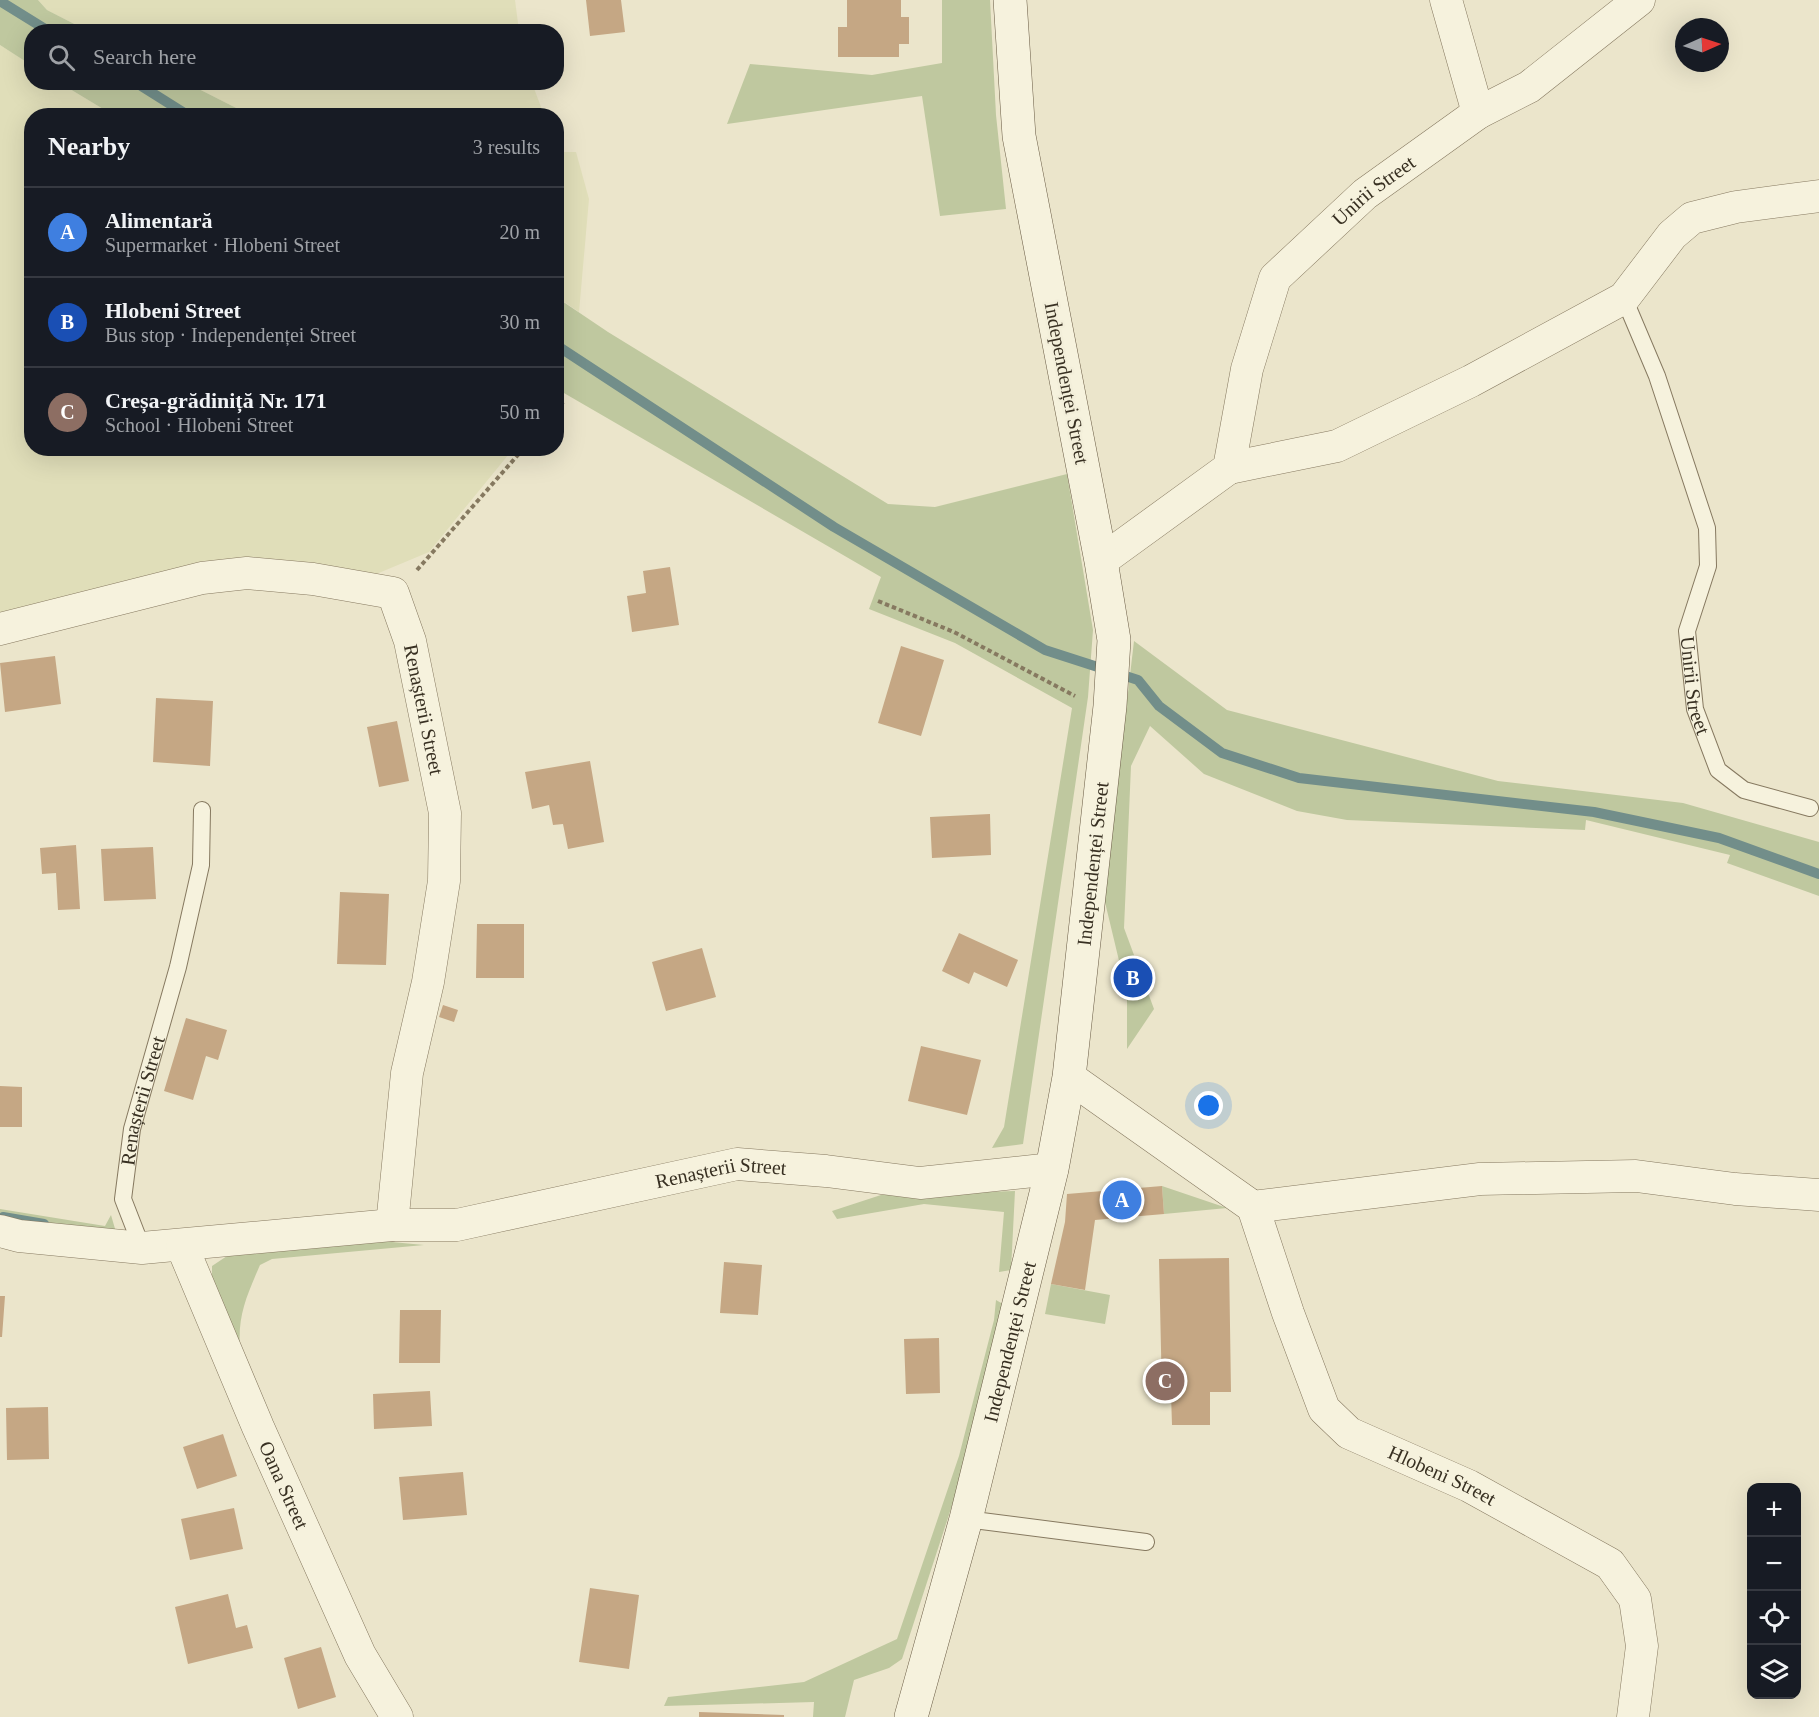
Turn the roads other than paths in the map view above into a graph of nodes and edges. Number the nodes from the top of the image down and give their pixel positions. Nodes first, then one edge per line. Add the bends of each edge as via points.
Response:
1 (1010, 0) edge
2 (1446, 0) edge
3 (1639, 0) edge
4 (1478, 113) junction
5 (1819, 196) edge
6 (1624, 298) junction
7 (1229, 468) junction
8 (1101, 561) junction
9 (0, 629) edge
10 (1810, 808) dead end
11 (202, 810) dead end
12 (1069, 1077) junction
13 (1052, 1169) junction
14 (1819, 1195) edge
15 (1253, 1207) junction
16 (392, 1225) junction
17 (0, 1231) edge
18 (182, 1246) junction
19 (142, 1248) junction
20 (966, 1519) junction
21 (1146, 1542) dead end
22 (397, 1717) edge
23 (911, 1717) edge
24 (1633, 1717) edge

1 - 8 main road, Independenței Street via 1019,136
2 - 4 street
3 - 4 street, Unirii Street via 1529,87
4 - 7 street, Unirii Street via 1365,194 1275,278 1247,369
5 - 6 street via 1736,207 1692,218 1672,235
6 - 7 street via 1471,381 1337,446
6 - 10 lane, Unirii Street via 1657,376 1707,528 1708,566 1687,631 1695,709 1718,770 1744,790
7 - 8 street
8 - 12 main road, Independenței Street via 1114,640 1110,710
9 - 16 street, Renașterii Street via 202,578 247,573 313,579 393,593 410,641 445,813 444,881 428,982 406,1073
11 - 19 lane, Renașterii Street via 201,865 194,899 132,1129 123,1199
12 - 13 main road, Independenței Street
12 - 15 street
13 - 16 street, Renașterii Street via 920,1183 736,1164 457,1225
13 - 20 main road, Independenței Street
14 - 15 street via 1636,1176 1491,1179
15 - 24 street, Hlobeni Street via 1324,1409 1348,1433 1469,1486 1610,1564 1635,1599 1642,1646
16 - 18 street, Renașterii Street
17 - 19 street, Renașterii Street
18 - 19 street, Renașterii Street
18 - 22 street, Oana Street via 360,1655
20 - 21 lane
20 - 23 main road, Independenței Street

